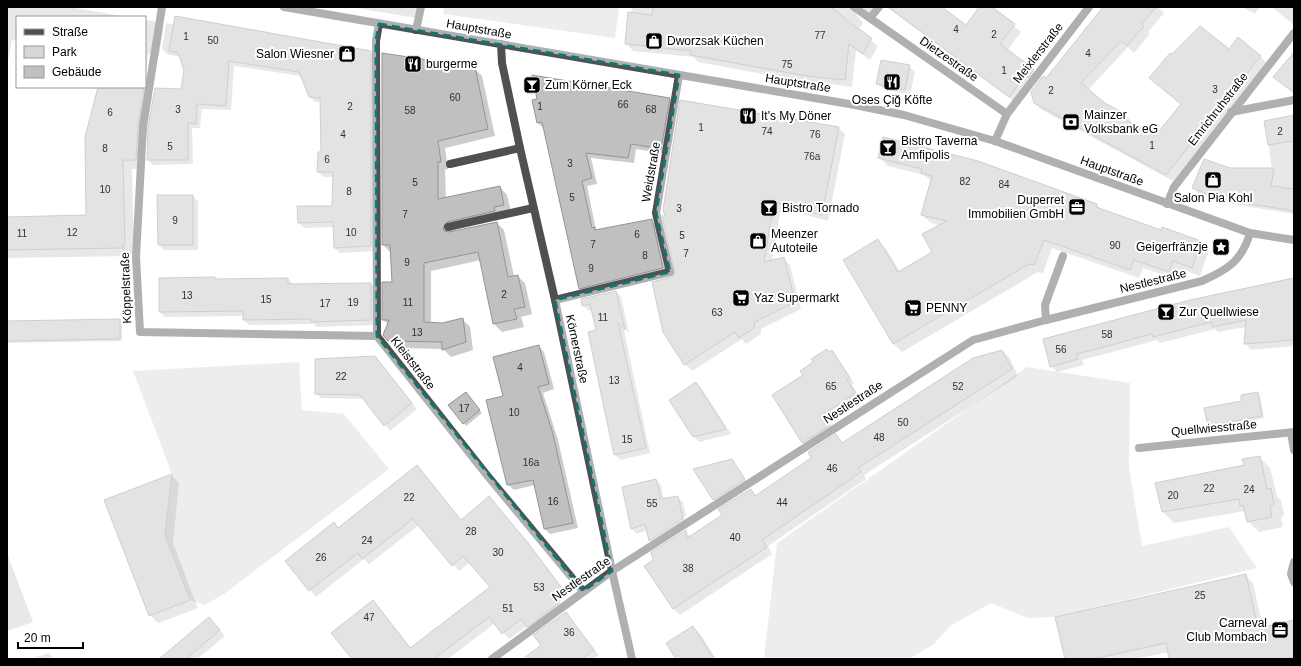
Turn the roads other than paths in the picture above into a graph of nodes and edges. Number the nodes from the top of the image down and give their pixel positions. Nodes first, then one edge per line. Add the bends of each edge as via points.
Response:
1 (162, 7) edge
2 (284, 7) edge
3 (421, 7) edge
4 (854, 7) edge
5 (879, 7) edge
6 (1089, 7) edge
7 (870, 18) junction
8 (379, 24) junction
9 (416, 30) junction
10 (1294, 33) edge
11 (501, 44) junction
12 (679, 76) junction
13 (1294, 100) edge
14 (1231, 112) junction
15 (1007, 114) junction
16 (995, 141) junction
17 (520, 148) junction
18 (450, 164) dead end
19 (1168, 204) junction
20 (534, 208) junction
21 (448, 227) dead end
22 (1250, 233) junction
23 (1294, 240) edge
24 (1063, 256) dead end
25 (555, 300) junction
26 (1046, 320) junction
27 (377, 336) junction
28 (1293, 432) edge
29 (1139, 448) dead end
30 (1294, 450) edge
31 (1294, 562) edge
32 (612, 571) junction
33 (1294, 582) edge
34 (583, 591) junction
35 (492, 659) edge
36 (632, 659) edge

1 - 27 street, Köppelstraße via 143,126 136,257 140,332
2 - 8 street, Hauptstraße
3 - 9 street
4 - 7 street, Dietzestraße
5 - 7 street
6 - 15 street, Meixlerstraße
7 - 15 street, Dietzestraße
8 - 9 street, Hauptstraße
8 - 27 street, Kleiststraße via 376,41
9 - 11 street, Hauptstraße
10 - 14 street, Emrichruhstraße
11 - 12 street, Hauptstraße
11 - 17 street, Körnerstraße via 502,63
12 - 16 street, Hauptstraße via 855,105
12 - 25 street, Weidstraße via 656,213 670,272
13 - 14 street
14 - 19 street, Emrichruhstraße via 1174,187
15 - 16 street
16 - 19 street, Hauptstraße
17 - 18 street
17 - 20 street, Körnerstraße
19 - 22 street, Hauptstraße
20 - 21 street
20 - 25 street, Körnerstraße
22 - 23 street, Hauptstraße
22 - 26 street, Nestlestraße via 1246,248 1236,261 1202,282
24 - 26 street via 1045,305
25 - 32 street, Körnerstraße
26 - 32 street, Nestlestraße via 973,340
27 - 34 street, Kleiststraße
28 - 29 street, Quellwiesstraße
28 - 30 street, Quellwiesstraße
31 - 33 street via 1291,574
32 - 34 street, Nestlestraße
32 - 36 street, Körnerstraße
34 - 35 street, Nestlestraße

